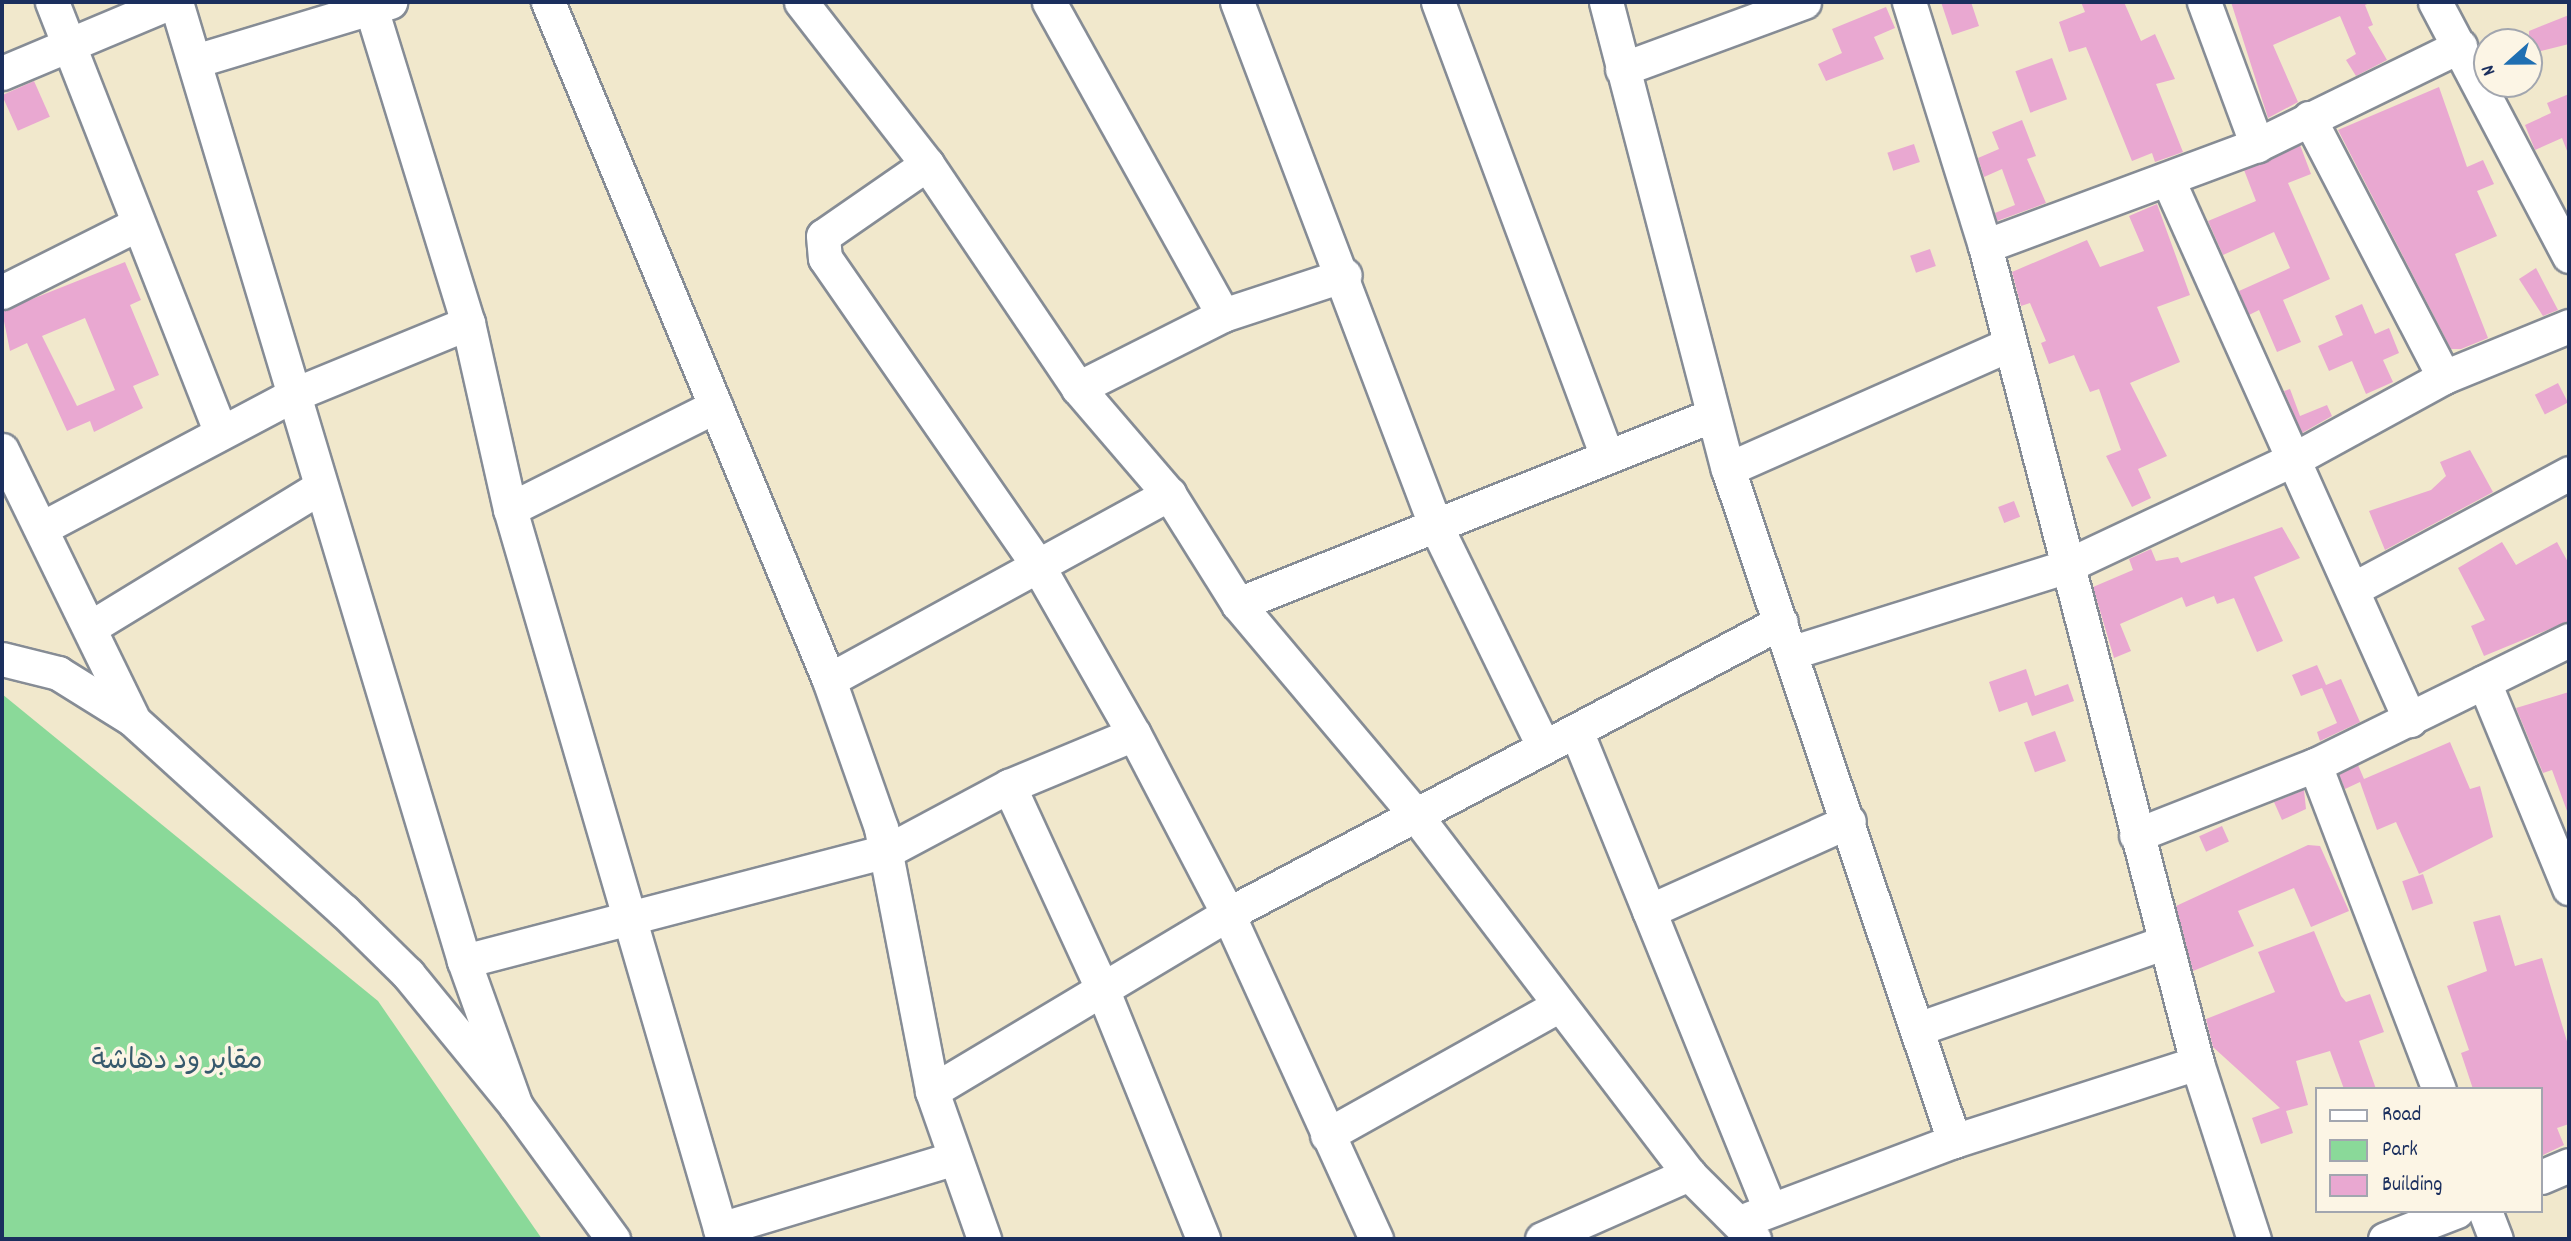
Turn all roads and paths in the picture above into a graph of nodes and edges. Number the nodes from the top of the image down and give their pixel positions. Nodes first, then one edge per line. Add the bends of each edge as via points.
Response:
1 (52, 2) edge
2 (171, 2) edge
3 (176, 2) edge
4 (548, 2) edge
5 (801, 2) edge
6 (1049, 2) edge
7 (1237, 2) edge
8 (1438, 2) edge
9 (1606, 2) edge
10 (1804, 2) edge
11 (1909, 2) edge
12 (2204, 2) edge
13 (2435, 2) edge
14 (381, 5) edge
15 (69, 45) junction
16 (2460, 46) junction
17 (195, 61) junction
18 (1622, 69) junction
19 (2, 73) edge
20 (2309, 118) junction
21 (2257, 145) junction
22 (927, 164) junction
23 (2168, 180) junction
24 (138, 224) junction
25 (1985, 246) junction
26 (2569, 256) edge
27 (1345, 275) junction
28 (2, 292) edge
29 (1223, 315) junction
30 (468, 323) junction
31 (2569, 326) edge
32 (2008, 345) junction
33 (2444, 377) junction
34 (1078, 388) junction
35 (295, 394) junction
36 (716, 406) junction
37 (1713, 415) junction
38 (220, 430) junction
39 (1606, 453) junction
40 (2296, 458) junction
41 (6, 469) edge
42 (1728, 470) junction
43 (2569, 473) edge
44 (319, 488) junction
45 (1169, 494) junction
46 (510, 509) junction
47 (1434, 522) junction
48 (42, 528) junction
49 (1038, 566) junction
50 (2063, 566) junction
51 (2353, 589) junction
52 (1238, 604) junction
53 (91, 627) junction
54 (1787, 637) junction
55 (2569, 640) edge
56 (2, 659) edge
57 (829, 681) junction
58 (2484, 682) junction
59 (132, 719) junction
60 (2410, 720) junction
61 (1577, 733) junction
62 (1134, 734) junction
63 (1543, 745) junction
64 (2315, 765) junction
65 (1009, 786) junction
66 (1414, 813) junction
67 (1849, 821) junction
68 (2136, 835) junction
69 (889, 850) junction
70 (2569, 888) edge
71 (1649, 911) junction
72 (1228, 914) junction
73 (631, 918) junction
74 (2165, 942) junction
75 (464, 961) junction
76 (1101, 986) junction
77 (1556, 1007) junction
78 (1920, 1028) junction
79 (2197, 1063) junction
80 (2438, 1087) edge
81 (932, 1091) junction
82 (516, 1106) junction
83 (1327, 1135) junction
84 (1954, 1141) junction
85 (955, 1157) junction
86 (2569, 1165) edge
87 (1689, 1174) junction
88 (2543, 1176) edge
89 (1769, 1208) junction
90 (2452, 1213) edge
91 (2486, 1213) edge
92 (1747, 1232) edge
93 (722, 1234) edge
94 (1552, 1237) edge
95 (613, 1239) edge
96 (984, 1239) edge
97 (1203, 1239) edge
98 (1376, 1239) edge
99 (2254, 1239) edge
100 (2385, 1239) edge
101 (2496, 1239) edge

1 - 15 street
2 - 15 street
3 - 17 street
4 - 36 street
5 - 22 street
6 - 29 street
7 - 27 street
8 - 39 street
9 - 18 street
10 - 18 street
11 - 25 street
12 - 21 street
13 - 16 street
14 - 17 street
14 - 30 street
15 - 19 street
15 - 24 street
16 - 20 street
16 - 26 street
17 - 35 street
18 - 37 street
20 - 21 street
20 - 33 street
21 - 23 street
22 - 34 street
22 - 49 street via 823,236 825,258
23 - 25 street
23 - 40 street
24 - 28 street
24 - 38 street
25 - 32 street
27 - 29 street
27 - 47 street
29 - 34 street
30 - 35 street
30 - 46 street
31 - 33 street
32 - 42 street
32 - 50 street
33 - 40 street
34 - 45 street
35 - 38 street
35 - 44 street
36 - 46 street
36 - 57 street
37 - 39 street
37 - 42 street
38 - 48 street
39 - 47 street
40 - 50 street
40 - 51 street
41 - 48 street
42 - 54 street
43 - 51 street
44 - 53 street
44 - 75 street
45 - 49 street
45 - 52 street
46 - 73 street
47 - 52 street
47 - 63 street
48 - 53 street
49 - 57 street
49 - 62 street
50 - 54 street
50 - 68 street
51 - 60 street
52 - 66 street
53 - 59 street
54 - 61 street
54 - 67 street
55 - 58 street
56 - 59 street via 69,678
57 - 69 street
58 - 60 street
58 - 70 street
59 - 82 street via 408,974
60 - 64 street
61 - 63 street
61 - 71 street
62 - 65 street
62 - 72 street
63 - 66 street
64 - 68 street
64 - 80 street
65 - 69 street
65 - 76 street
66 - 72 street
66 - 77 street
67 - 71 street
67 - 78 street
68 - 74 street
69 - 73 street
69 - 81 street
71 - 89 street
72 - 76 street
72 - 83 street
73 - 75 street
73 - 93 street
74 - 78 street
74 - 79 street
75 - 82 street
76 - 81 street
76 - 97 street
77 - 83 street
77 - 87 street
78 - 84 street
79 - 84 street
79 - 99 street
81 - 85 street
82 - 95 street
83 - 98 street
84 - 89 street
85 - 93 street
85 - 96 street
86 - 88 street
87 - 92 street
87 - 94 street
89 - 92 street
90 - 100 street
91 - 101 street

